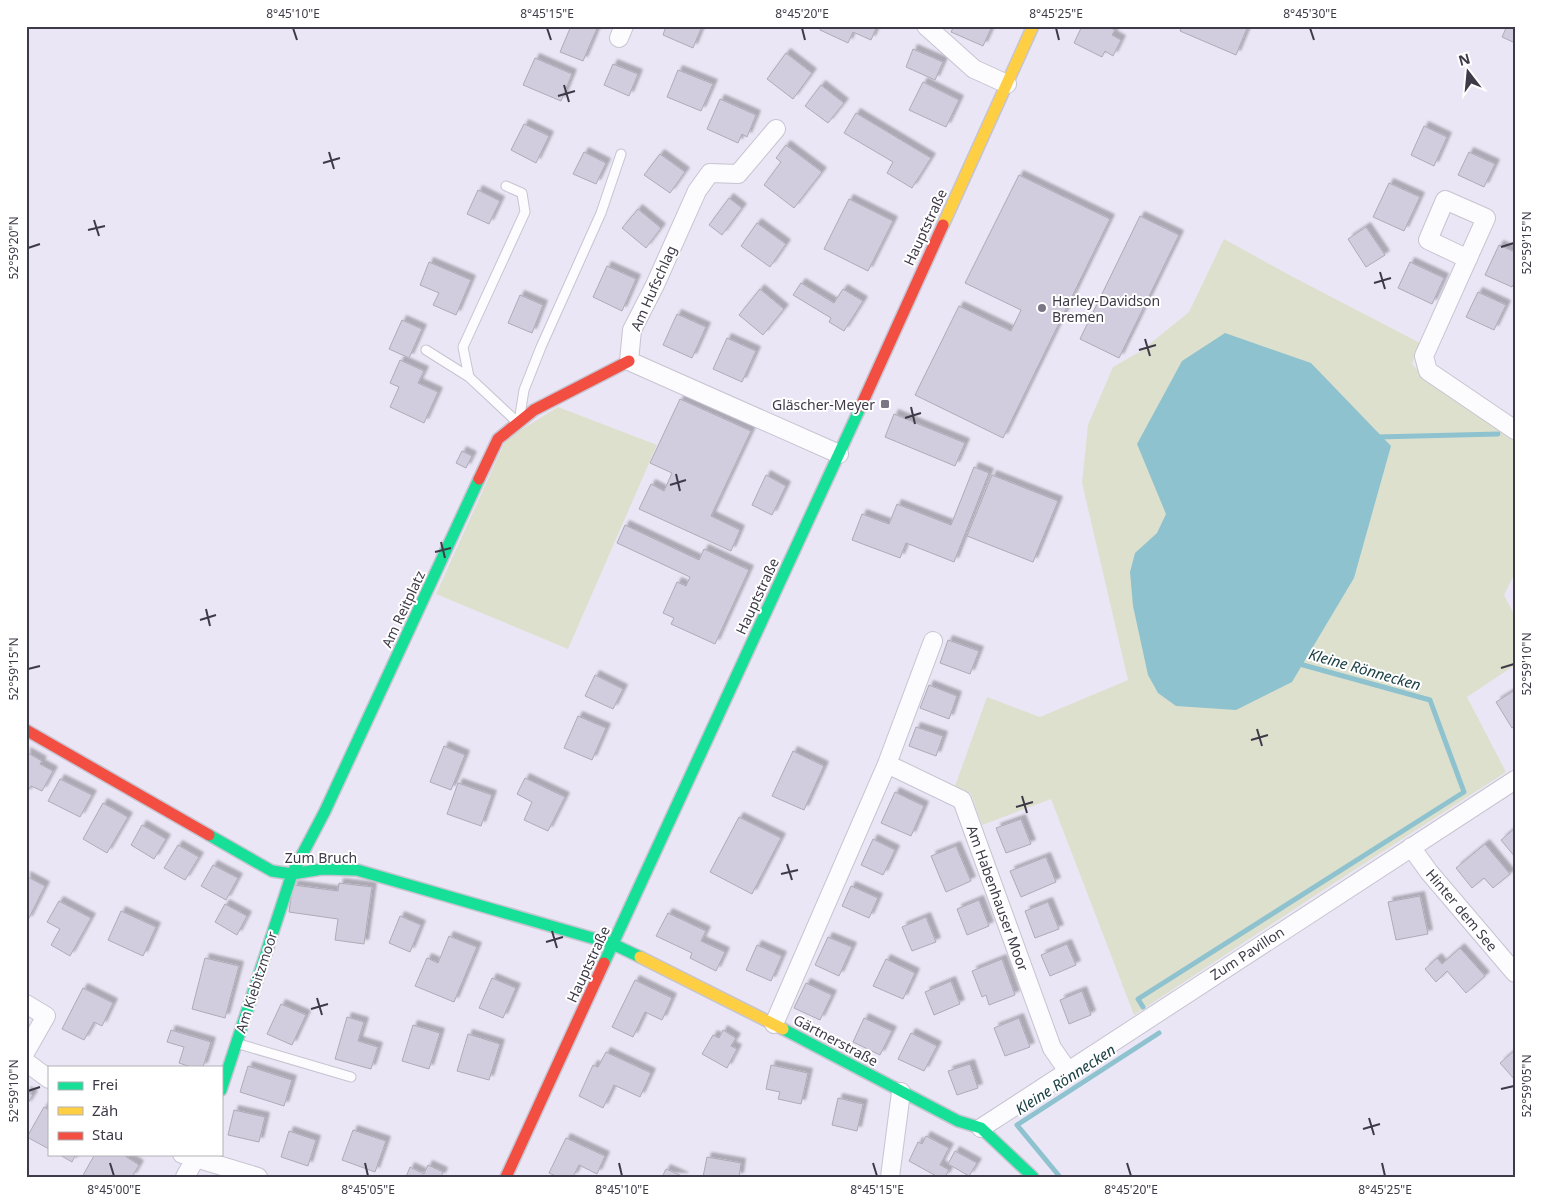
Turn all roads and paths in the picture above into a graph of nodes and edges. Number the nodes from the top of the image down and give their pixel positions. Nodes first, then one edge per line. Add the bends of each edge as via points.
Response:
1 (926, 26) edge
2 (1033, 26) edge
3 (1007, 84) junction
4 (776, 129) dead end
5 (621, 154) dead end
6 (506, 186) dead end
7 (1468, 259) dead end
8 (426, 350) dead end
9 (629, 361) junction
10 (469, 377) junction
11 (518, 423) junction
12 (1515, 430) edge
13 (838, 454) junction
14 (933, 641) dead end
15 (26, 730) edge
16 (888, 764) junction
17 (1515, 780) edge
18 (1412, 847) junction
19 (292, 874) junction
20 (614, 944) junction
21 (1515, 973) edge
22 (26, 1004) edge
23 (774, 1024) junction
24 (236, 1043) junction
25 (26, 1051) edge
26 (26, 1062) edge
27 (1068, 1070) junction
28 (351, 1077) dead end
29 (48, 1078) edge
30 (222, 1087) edge
31 (901, 1092) junction
32 (981, 1128) junction
33 (192, 1156) edge
34 (185, 1177) edge
35 (258, 1177) edge
36 (506, 1177) edge
37 (890, 1177) edge
38 (1033, 1177) edge

1 - 3 street via 974,69
2 - 3 street, Hauptstraße
3 - 13 street, Hauptstraße
4 - 9 street, Am Hufschlag via 738,174 710,172 696,191 632,330
5 - 11 lane via 601,213 524,390
6 - 10 lane via 522,193 525,212 463,347
7 - 12 street via 1424,356 1428,371
8 - 10 lane
9 - 11 street, Am Reitplatz via 534,410
9 - 13 street
10 - 11 lane
11 - 19 street, Am Reitplatz via 498,439 325,811
13 - 20 street, Hauptstraße
14 - 16 street
15 - 19 street, Zum Bruch via 272,871
16 - 23 street
16 - 27 street, Am Habenhauser Moor via 962,800 1052,1048
17 - 18 street, Zum Pavillon
18 - 21 street, Hinter dem See via 1429,872
18 - 27 street, Zum Pavillon
19 - 20 street, Zum Bruch via 322,869 357,870
19 - 24 street, Am Kiebitzmoor
20 - 23 street, Gärtnerstraße
20 - 36 street, Hauptstraße
22 - 25 street via 46,1016
23 - 31 street, Gärtnerstraße
24 - 28 lane
24 - 30 street, Am Kiebitzmoor
26 - 29 street
27 - 32 street, Zum Pavillon
31 - 32 street, Gärtnerstraße via 958,1122
31 - 37 street
32 - 38 street, Gärtnerstraße
33 - 34 street
33 - 35 street

